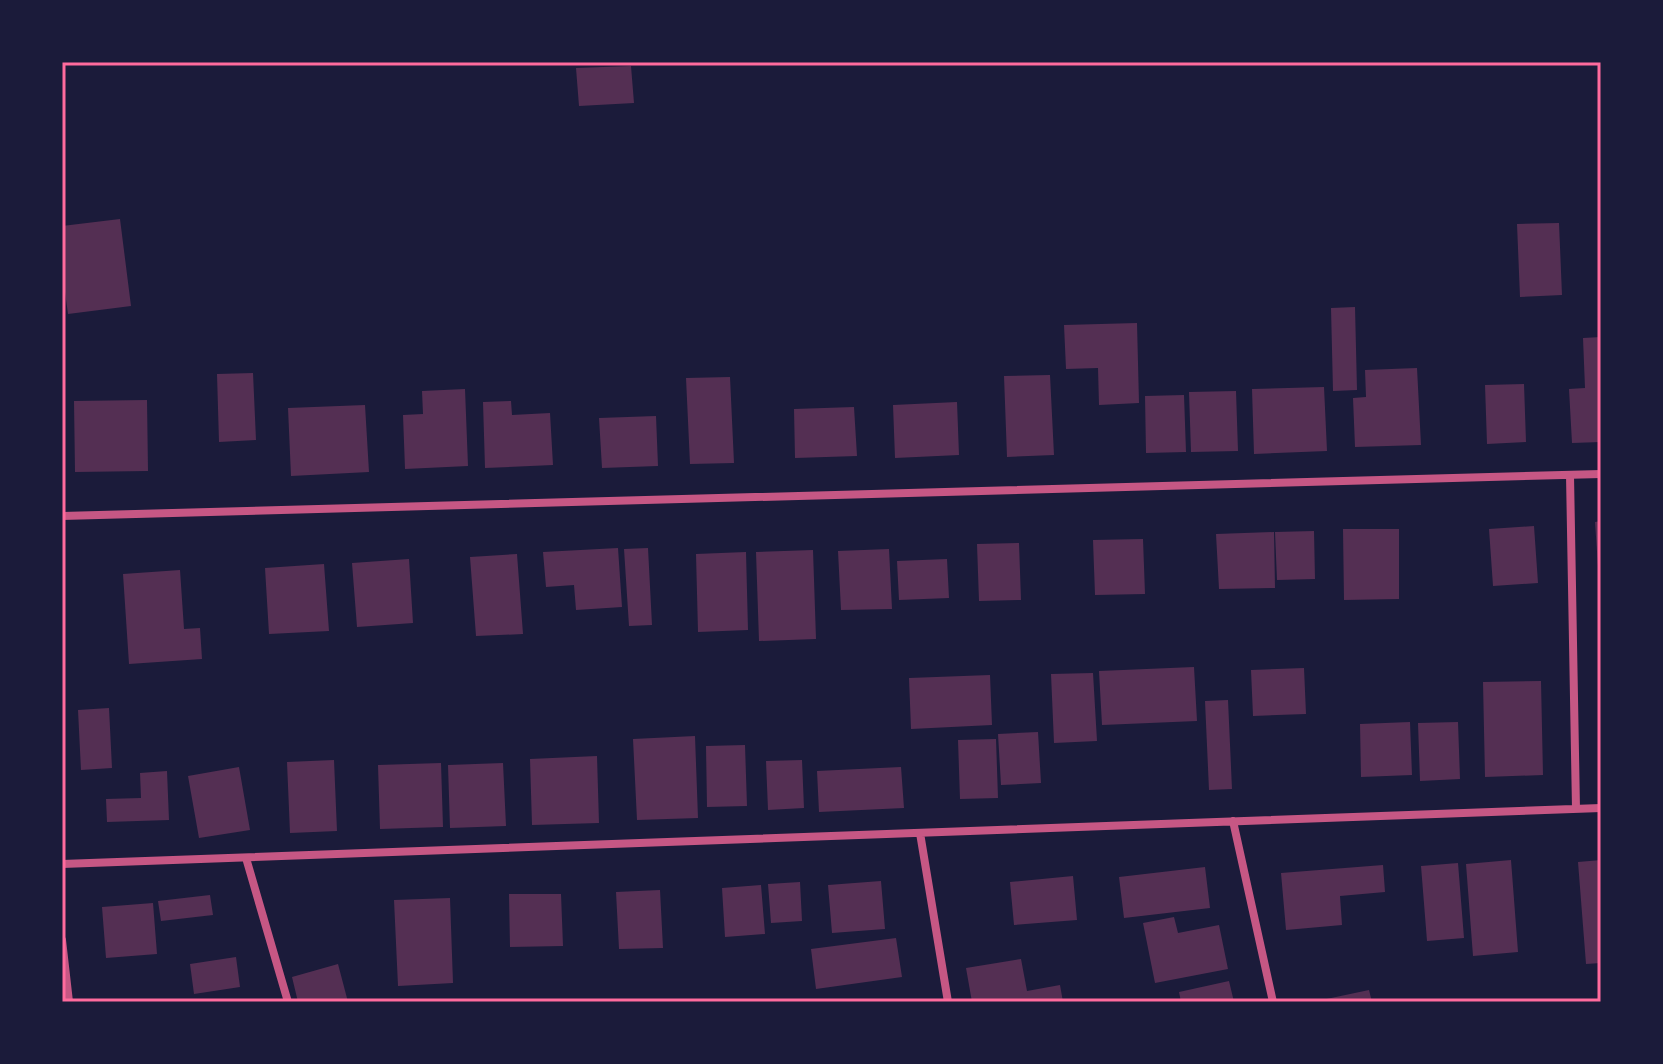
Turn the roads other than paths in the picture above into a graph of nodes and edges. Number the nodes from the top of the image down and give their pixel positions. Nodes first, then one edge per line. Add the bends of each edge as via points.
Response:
1 (1601, 474) edge
2 (1570, 475) junction
3 (62, 516) edge
4 (1601, 808) edge
5 (1576, 809) junction
6 (1233, 821) junction
7 (920, 833) junction
8 (246, 858) junction
9 (62, 864) edge
10 (62, 940) edge
11 (69, 1002) edge
12 (288, 1002) edge
13 (948, 1002) edge
14 (1273, 1002) edge

1 - 2 street
2 - 3 street
2 - 5 street
4 - 5 street
5 - 6 street
6 - 7 street
6 - 14 street
7 - 8 street
7 - 13 street
8 - 9 street
8 - 12 street
10 - 11 street

